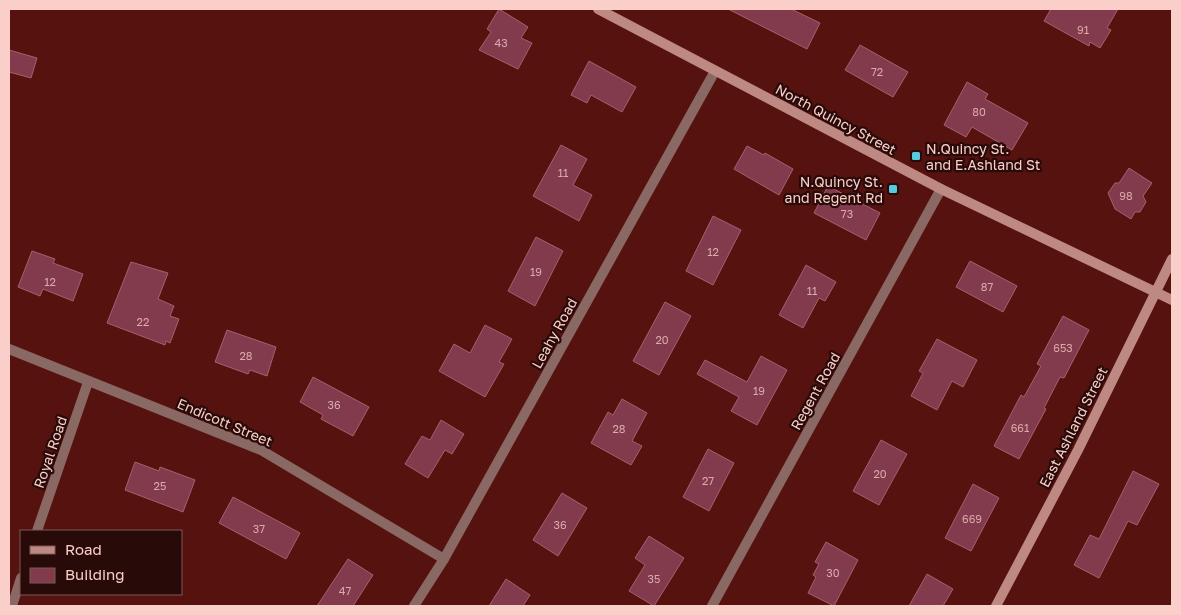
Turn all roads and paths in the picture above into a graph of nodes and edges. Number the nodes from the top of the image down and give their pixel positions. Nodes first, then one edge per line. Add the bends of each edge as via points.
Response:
1 (598, 9) edge
2 (715, 71) junction
3 (941, 189) junction
4 (1172, 259) edge
5 (1155, 292) junction
6 (1172, 300) edge
7 (9, 349) edge
8 (88, 382) junction
9 (37, 530) edge
10 (444, 559) junction
11 (20, 581) edge
12 (12, 606) edge
13 (414, 606) edge
14 (712, 606) edge
15 (996, 606) edge

1 - 2 main road, North Quincy Street
2 - 3 main road, North Quincy Street
2 - 10 street, Leahy Road
3 - 5 main road, North Quincy Street
3 - 14 street, Regent Road
4 - 5 main road, East Ashland Street
5 - 6 main road, North Quincy Street
5 - 15 main road, East Ashland Street via 1078,450
7 - 8 street, Endicott Street
8 - 9 street, Royal Road
8 - 10 street, Endicott Street via 261,450
10 - 13 street, Leahy Road
11 - 12 street

